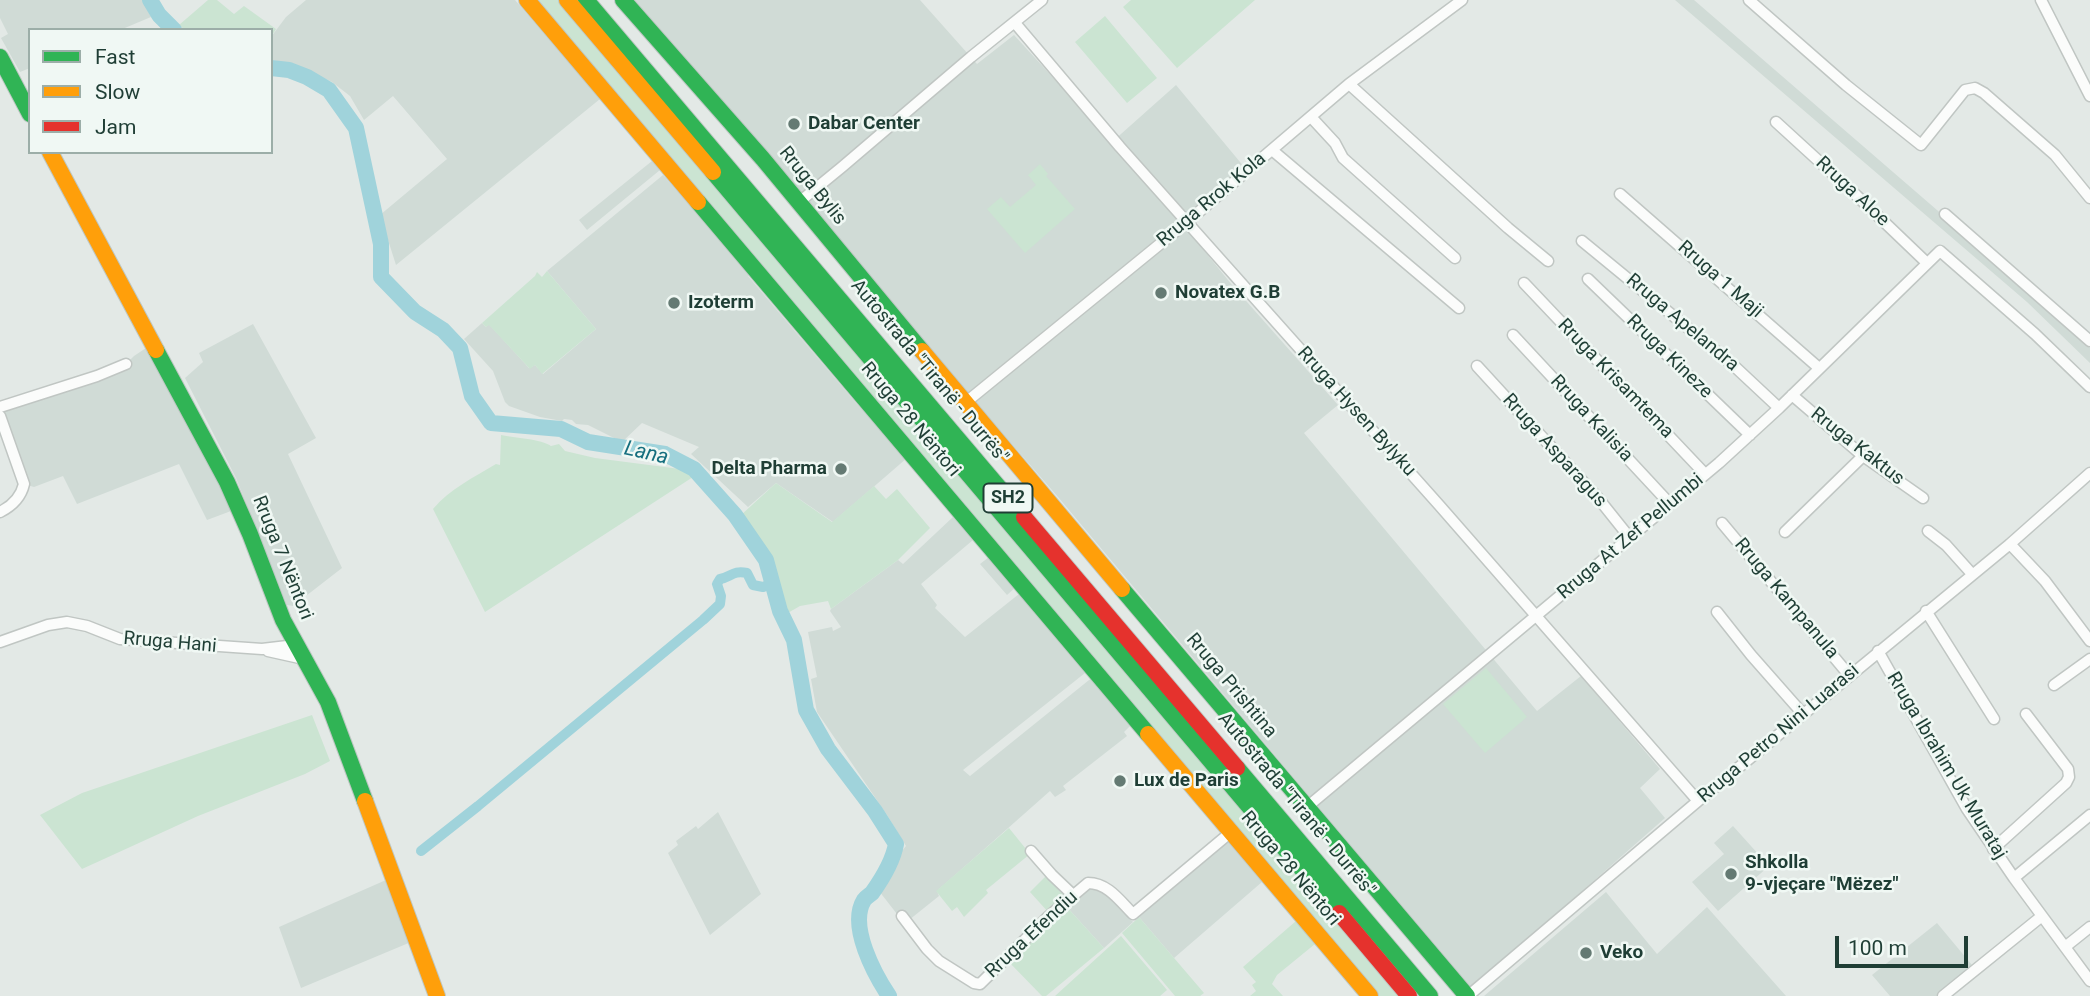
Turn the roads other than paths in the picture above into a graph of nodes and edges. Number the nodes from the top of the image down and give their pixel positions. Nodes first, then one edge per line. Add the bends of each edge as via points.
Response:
1 (527, 0) edge
2 (568, 0) edge
3 (586, 0) edge
4 (623, 0) edge
5 (1042, 0) edge
6 (1462, 0) edge
7 (1749, 0) edge
8 (2041, 0) edge
9 (1015, 23) junction
10 (0, 57) edge
11 (1349, 84) junction
12 (2090, 96) edge
13 (28, 110) edge
14 (1311, 117) junction
15 (1776, 122) dead end
16 (1272, 150) junction
17 (51, 154) edge
18 (1620, 194) dead end
19 (2090, 198) edge
20 (798, 203) junction
21 (1945, 214) dead end
22 (1187, 222) junction
23 (1582, 240) dead end
24 (1455, 258) dead end
25 (1548, 261) dead end
26 (1927, 263) junction
27 (1588, 279) dead end
28 (1524, 283) dead end
29 (1459, 308) dead end
30 (1513, 335) dead end
31 (2090, 341) edge
32 (126, 364) dead end
33 (1477, 366) dead end
34 (1819, 368) junction
35 (2090, 387) edge
36 (1793, 395) junction
37 (965, 403) junction
38 (0, 407) edge
39 (1779, 408) junction
40 (0, 416) edge
41 (3, 434) edge
42 (1750, 435) junction
43 (1863, 456) junction
44 (2090, 473) edge
45 (1705, 474) junction
46 (1923, 498) dead end
47 (1670, 504) junction
48 (0, 512) edge
49 (1722, 523) dead end
50 (1928, 531) dead end
51 (1785, 532) dead end
52 (1630, 538) junction
53 (2010, 544) junction
54 (1972, 574) junction
55 (1926, 611) junction
56 (1717, 612) dead end
57 (1537, 616) junction
58 (2090, 641) edge
59 (0, 642) edge
60 (300, 652) junction
61 (1878, 652) junction
62 (2090, 659) edge
63 (1849, 675) junction
64 (2054, 685) dead end
65 (1803, 714) junction
66 (2026, 715) dead end
67 (1994, 719) dead end
68 (1698, 801) junction
69 (1307, 807) junction
70 (2090, 815) edge
71 (1231, 832) junction
72 (1993, 849) junction
73 (1031, 851) dead end
74 (2014, 878) junction
75 (1073, 895) junction
76 (902, 916) dead end
77 (2042, 916) junction
78 (2090, 928) edge
79 (2065, 947) junction
80 (2090, 981) edge
81 (437, 996) edge
82 (1370, 996) edge
83 (1409, 996) edge
84 (1430, 996) edge
85 (1467, 996) edge
86 (1943, 996) edge

1 - 71 main road, Rruga 28 Nëntori
2 - 83 main road, Autostrada "Tiranë - Durrës" / SH2
3 - 84 main road, Autostrada "Tiranë - Durrës" / SH2
4 - 20 main road, Rruga Bylis
5 - 9 street
6 - 11 street, Rruga Rrok Kola
7 - 19 street via 1921,145 1965,90 1975,88 2055,155
8 - 12 street
9 - 20 street
9 - 22 street, Rruga Hysen Bylyku
10 - 13 main road
11 - 14 street, Rruga Rrok Kola
11 - 25 street
14 - 16 street, Rruga Rrok Kola
14 - 24 street via 1343,158
15 - 26 street, Rruga Aloe
16 - 22 street, Rruga Rrok Kola
16 - 29 street
17 - 60 main road, Rruga 7 Nëntori via 227,482
18 - 34 street, Rruga 1 Maji
20 - 37 main road, Rruga Bylis
21 - 31 street
22 - 37 street, Rruga Rrok Kola
22 - 57 street, Rruga Hysen Bylyku
23 - 39 street, Rruga Apelandra
26 - 34 street, Rruga At Zef Pellumbi
26 - 35 street, Rruga At Zef Pellumbi via 1940,251
27 - 42 street, Rruga Kineze
28 - 45 street, Rruga Krisamtema
30 - 47 street, Rruga Kalisia
32 - 38 street
33 - 52 street, Rruga Asparagus
34 - 36 street, Rruga At Zef Pellumbi
36 - 39 street, Rruga At Zef Pellumbi
36 - 43 street, Rruga Kaktus
37 - 69 main road, Rruga Prishtina
39 - 42 street, Rruga At Zef Pellumbi
40 - 41 street
41 - 48 street via 24,484 15,502
42 - 45 street, Rruga At Zef Pellumbi
43 - 46 street, Rruga Kaktus
43 - 51 street
44 - 53 street, Rruga Petro Nini Luarasi
45 - 47 street, Rruga At Zef Pellumbi
47 - 52 street, Rruga At Zef Pellumbi
49 - 63 street, Rruga Kampanula
50 - 54 street
52 - 57 street, Rruga At Zef Pellumbi
53 - 54 street, Rruga Petro Nini Luarasi
53 - 58 street
54 - 55 street, Rruga Petro Nini Luarasi
55 - 61 street, Rruga Petro Nini Luarasi
55 - 67 street
56 - 65 street
57 - 68 street, Rruga Hysen Bylyku
57 - 69 street, Rruga At Zef Pellumbi
59 - 60 street, Rruga Hani via 67,622 120,639
60 - 81 main road, Rruga 7 Nëntori via 328,702
61 - 63 street, Rruga Petro Nini Luarasi
61 - 72 street, Rruga Ibrahim Uk Murataj
62 - 64 street
63 - 65 street, Rruga Petro Nini Luarasi
65 - 68 street, Rruga Petro Nini Luarasi
66 - 72 street via 2068,769 2069,777
68 - 85 street, Rruga Petro Nini Luarasi
69 - 85 main road, Rruga Prishtina
70 - 74 street
71 - 75 street, Rruga Efendiu via 1133,914 1101,884 1088,883
71 - 82 main road, Rruga 28 Nëntori
72 - 74 street, Rruga Ibrahim Uk Murataj
73 - 75 street
74 - 77 street, Rruga Ibrahim Uk Murataj
75 - 76 street, Rruga Efendiu via 980,984 939,961
77 - 79 street, Rruga Ibrahim Uk Murataj
77 - 86 street
78 - 79 street
79 - 80 street, Rruga Ibrahim Uk Murataj

